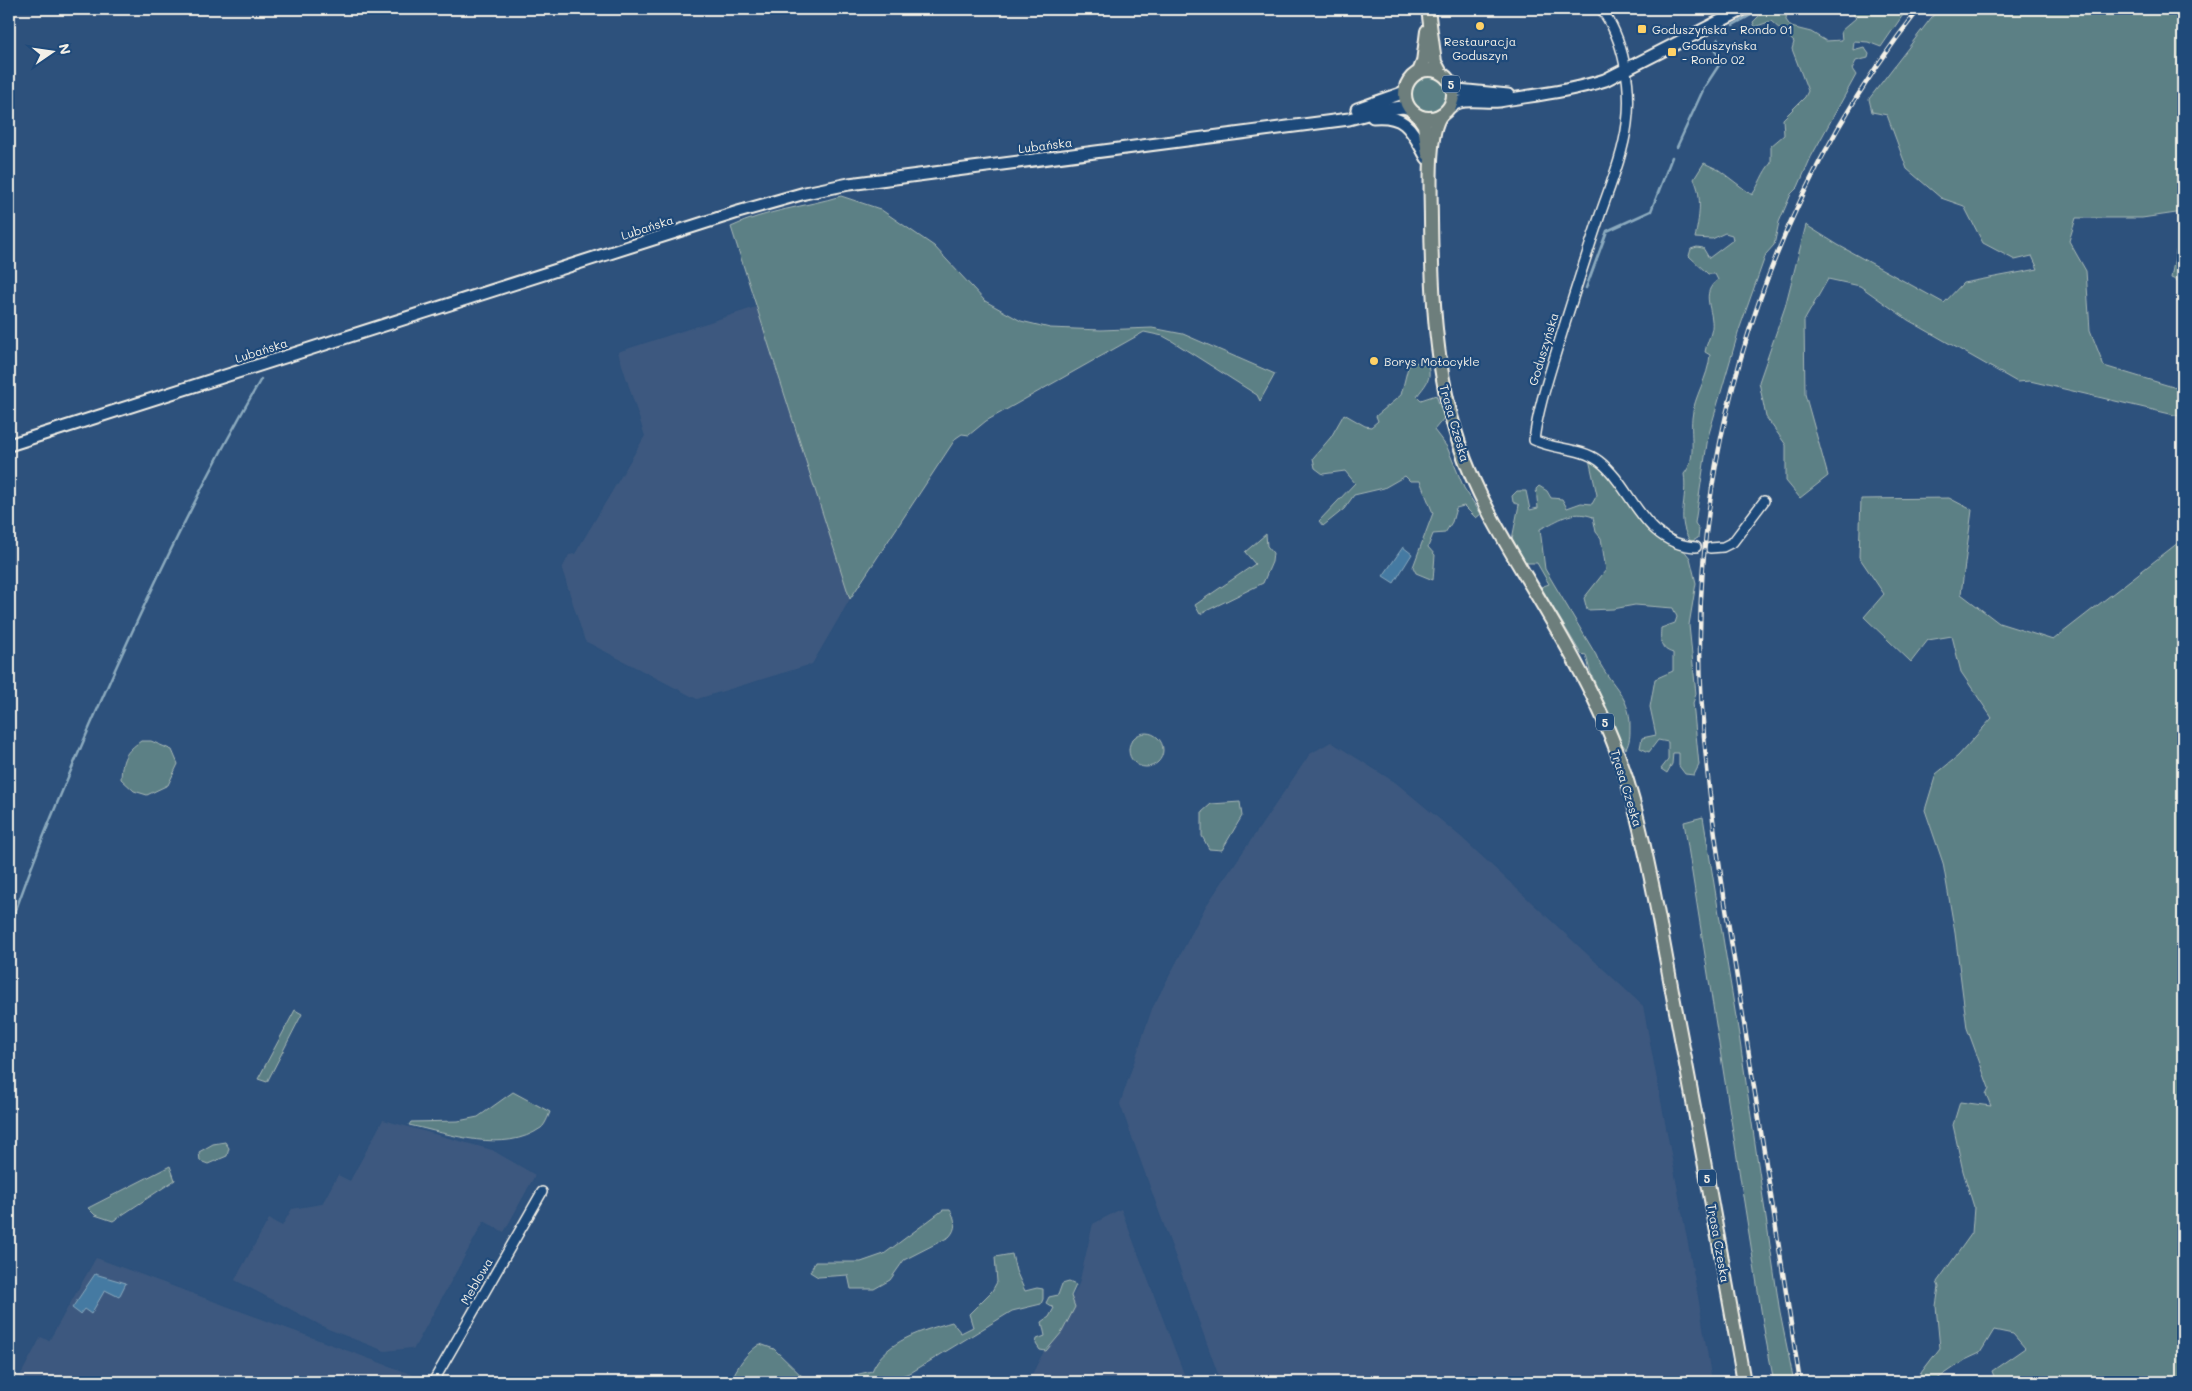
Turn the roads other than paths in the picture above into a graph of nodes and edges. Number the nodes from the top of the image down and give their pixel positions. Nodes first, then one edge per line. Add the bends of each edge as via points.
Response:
1 (1428, 9) edge
2 (1601, 9) edge
3 (1744, 9) edge
4 (1428, 24) junction
5 (1625, 70) junction
6 (1418, 72) junction
7 (1441, 73) junction
8 (1452, 86) junction
9 (1405, 92) junction
10 (1517, 96) junction
11 (1446, 111) junction
12 (1414, 113) junction
13 (1349, 119) junction
14 (1313, 123) junction
15 (1431, 165) junction
16 (9, 445) edge
17 (1764, 502) dead end
18 (1696, 547) dead end
19 (1710, 548) dead end
20 (542, 1192) dead end
21 (433, 1382) edge
22 (1744, 1382) edge

1 - 4 main road, 5
2 - 5 street, Goduszyńska via 1617,35
3 - 5 street
4 - 6 main road, 5 via 1423,62
4 - 7 main road, 5 via 1435,62
5 - 10 street via 1593,84
5 - 18 street, Goduszyńska via 1628,111 1625,136 1548,376 1534,440 1595,458 1606,467 1655,529 1678,543
6 - 7 main road, 5 via 1430,70
6 - 9 main road, 5 via 1409,80
7 - 8 main road, 5
8 - 10 street via 1458,90
8 - 11 main road, 5 via 1454,94
9 - 12 main road, 5 via 1407,104
9 - 14 street, Lubańska
10 - 11 street via 1498,101 1458,102
11 - 12 main road via 1430,118
11 - 15 main road, Trasa Czeska / 5 via 1436,122
12 - 13 street, Lubańska via 1403,107
12 - 15 main road, Trasa Czeska / 5 via 1424,125
13 - 14 street, Lubańska
13 - 15 street via 1386,117 1399,120 1414,134
14 - 16 street, Lubańska via 804,193
15 - 22 main road, Trasa Czeska / 5 via 1434,316 1449,410 1459,444 1482,498 1591,690 1632,798 1685,1055
17 - 19 street via 1734,542
20 - 21 street, Meblowa

